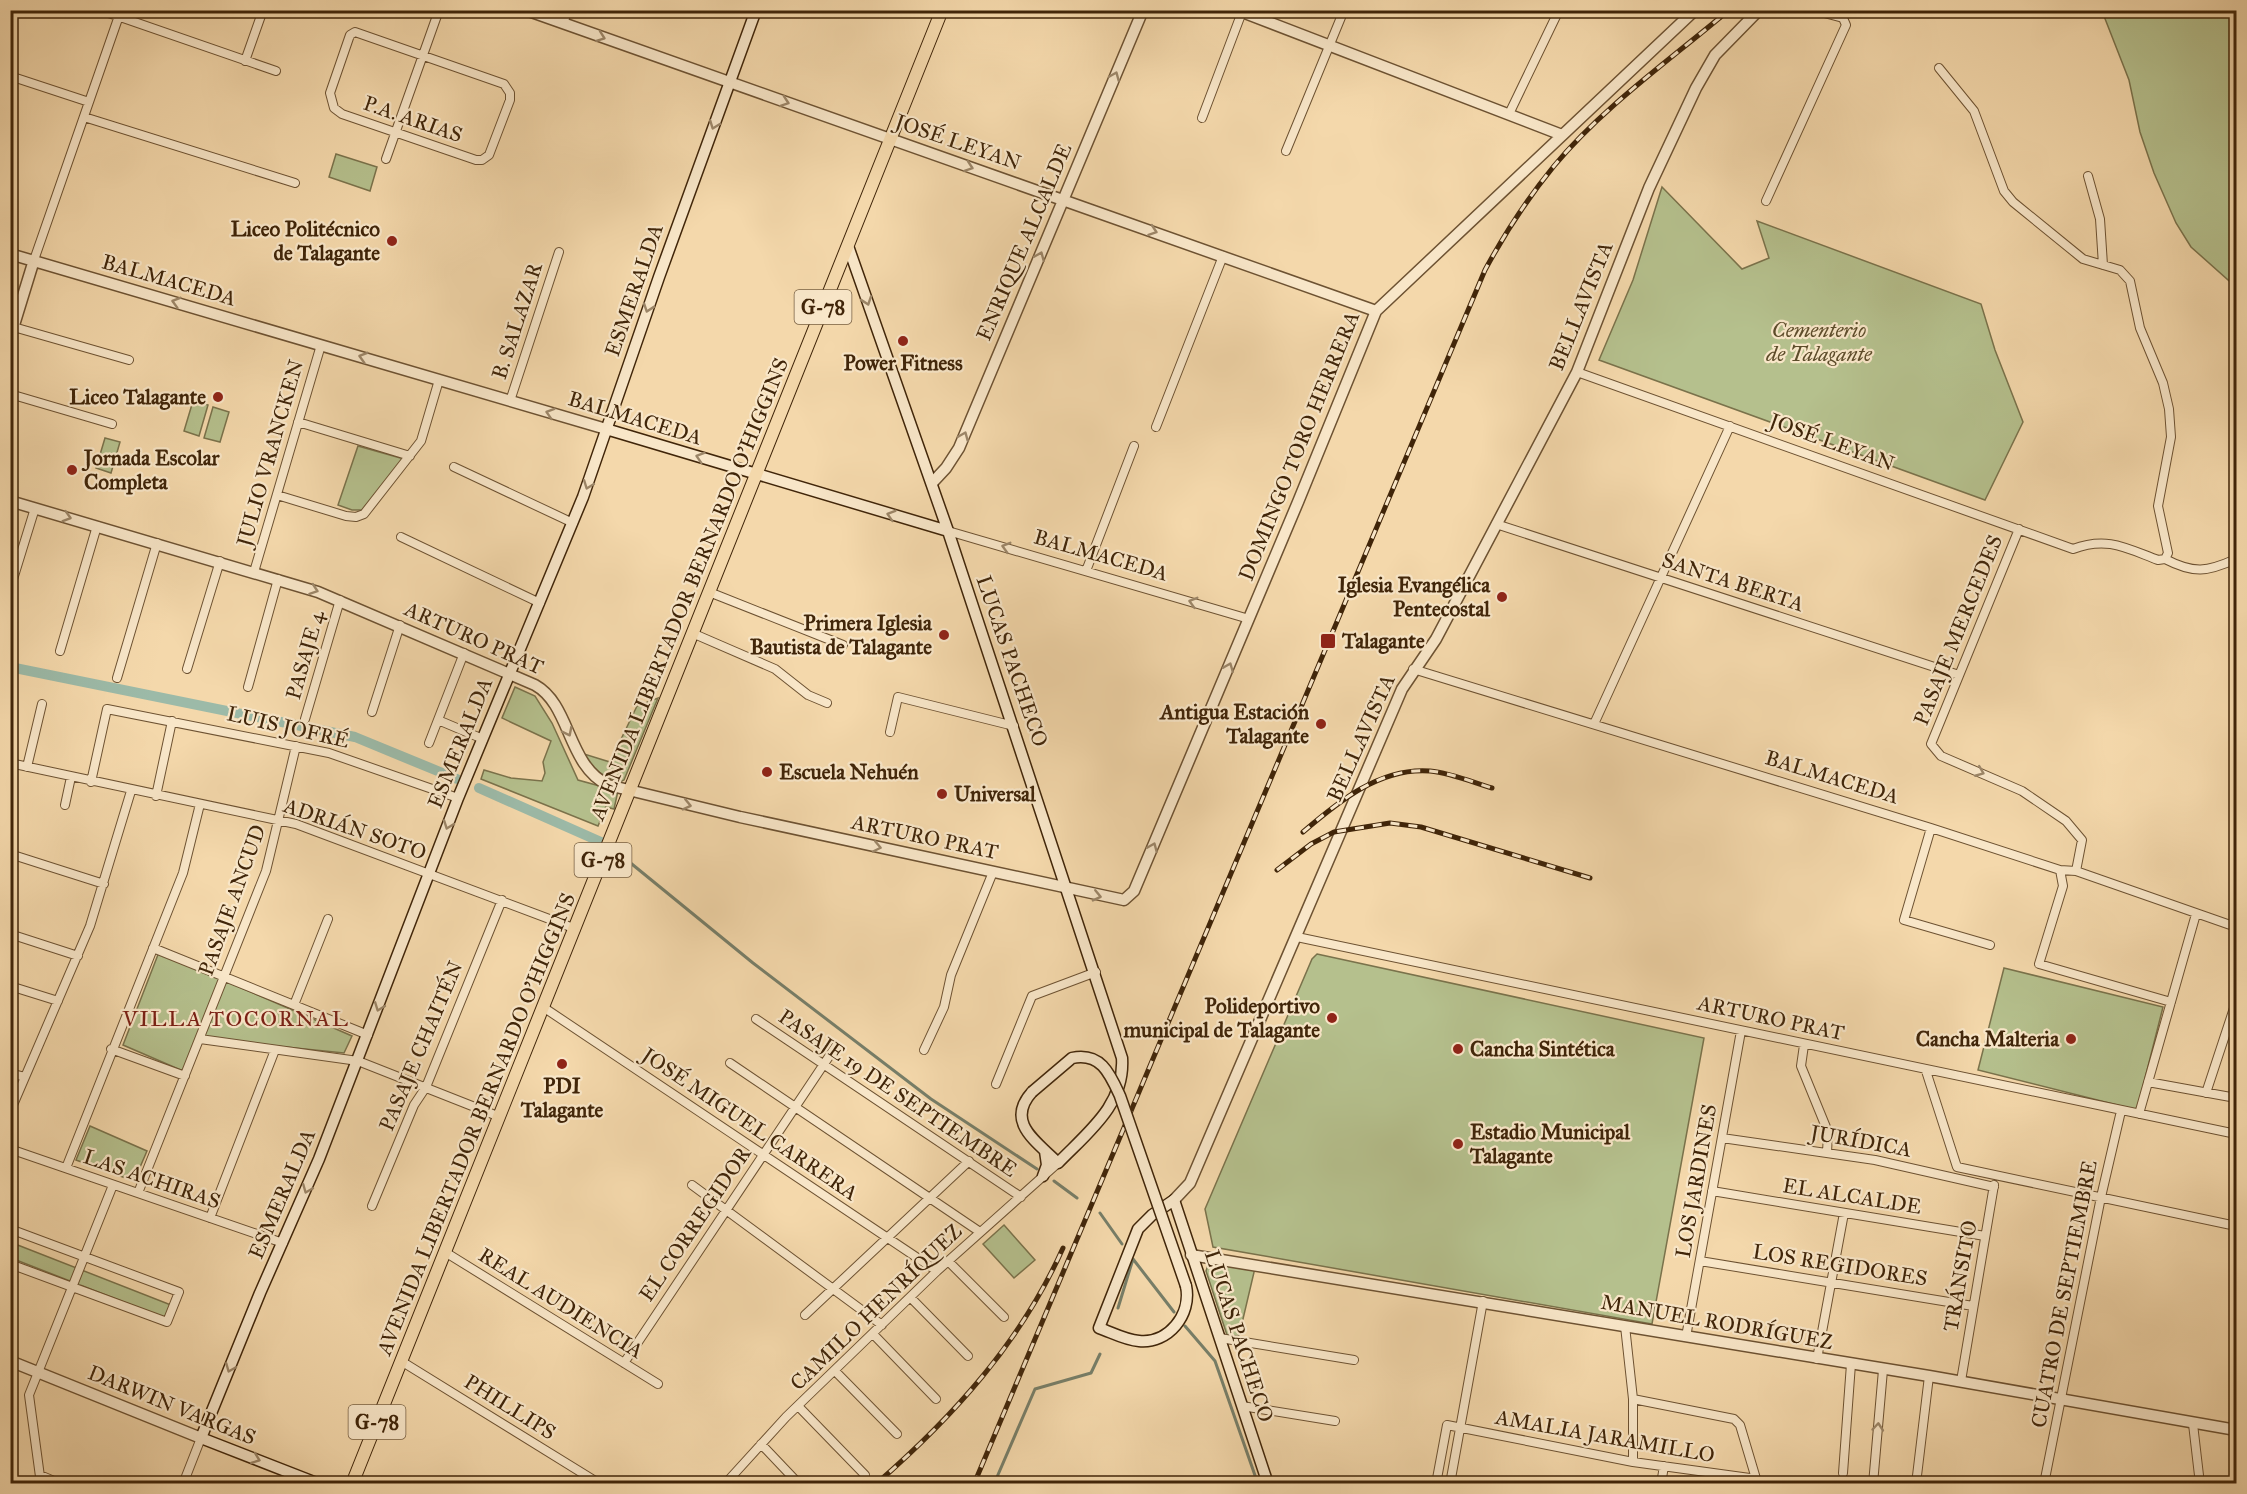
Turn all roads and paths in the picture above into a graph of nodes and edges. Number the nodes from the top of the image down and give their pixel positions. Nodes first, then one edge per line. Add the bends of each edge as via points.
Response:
1 (100, 10) edge
2 (263, 10) edge
3 (439, 10) edge
4 (526, 10) edge
5 (568, 10) edge
6 (756, 10) edge
7 (942, 10) edge
8 (1143, 10) edge
9 (1344, 10) edge
10 (1559, 10) edge
11 (1695, 10) edge
12 (1759, 10) edge
13 (1813, 10) edge
14 (1240, 11) edge
15 (119, 14) edge
16 (563, 23) junction
17 (1328, 44) junction
18 (423, 55) junction
19 (245, 61) junction
20 (1939, 68) dead end
21 (276, 71) dead end
22 (10, 76) edge
23 (730, 83) junction
24 (89, 102) junction
25 (1509, 114) junction
26 (84, 117) junction
27 (1202, 118) dead end
28 (396, 132) junction
29 (1562, 135) junction
30 (890, 140) junction
31 (1286, 151) dead end
32 (386, 159) dead end
33 (2088, 176) dead end
34 (296, 183) dead end
35 (1063, 200) junction
36 (1766, 201) dead end
37 (848, 246) junction
38 (559, 252) dead end
39 (10, 254) edge
40 (1223, 256) junction
41 (34, 260) junction
42 (2103, 265) junction
43 (1376, 311) junction
44 (12, 330) edge
45 (321, 345) junction
46 (129, 360) dead end
47 (1577, 372) junction
48 (439, 380) junction
49 (10, 394) edge
50 (510, 401) junction
51 (298, 422) junction
52 (112, 424) dead end
53 (1730, 426) junction
54 (1156, 427) dead end
55 (606, 429) junction
56 (1134, 446) dead end
57 (410, 456) junction
58 (454, 467) dead end
59 (756, 474) junction
60 (932, 483) junction
61 (277, 495) junction
62 (10, 501) edge
63 (35, 508) junction
64 (573, 523) junction
65 (1497, 524) junction
66 (97, 526) junction
67 (2019, 529) junction
68 (948, 531) junction
69 (401, 537) dead end
70 (157, 543) junction
71 (2165, 558) junction
72 (2236, 559) edge
73 (220, 561) junction
74 (1086, 571) junction
75 (254, 572) junction
76 (1661, 578) junction
77 (278, 579) junction
78 (10, 589) edge
79 (709, 592) junction
80 (340, 600) junction
81 (540, 603) junction
82 (1249, 619) junction
83 (400, 625) junction
84 (692, 633) junction
85 (843, 645) dead end
86 (60, 651) dead end
87 (464, 653) junction
88 (187, 669) dead end
89 (1413, 669) junction
90 (510, 674) junction
91 (1959, 675) junction
92 (117, 678) dead end
93 (248, 687) dead end
94 (827, 703) dead end
95 (42, 704) dead end
96 (372, 712) dead end
97 (305, 719) dead end
98 (438, 720) junction
99 (172, 721) junction
100 (1594, 724) junction
101 (1014, 726) junction
102 (890, 732) dead end
103 (483, 739) junction
104 (429, 743) dead end
105 (296, 746) junction
106 (10, 764) edge
107 (27, 767) junction
108 (71, 777) junction
109 (91, 782) junction
110 (131, 791) junction
111 (630, 791) junction
112 (156, 796) junction
113 (458, 798) junction
114 (200, 804) junction
115 (65, 805) dead end
116 (280, 820) junction
117 (1931, 828) junction
118 (10, 854) edge
119 (2060, 870) junction
120 (2076, 871) junction
121 (993, 872) junction
122 (430, 873) junction
123 (104, 884) junction
124 (1068, 889) junction
125 (1127, 899) joint
126 (502, 900) junction
127 (2196, 914) junction
128 (328, 919) dead end
129 (2236, 927) edge
130 (576, 929) junction
131 (10, 934) edge
132 (1297, 937) junction
133 (1990, 945) dead end
134 (153, 948) junction
135 (78, 956) junction
136 (1096, 972) junction
137 (224, 976) junction
138 (10, 986) edge
139 (58, 1001) junction
140 (2171, 1002) junction
141 (2236, 1002) edge
142 (294, 1005) junction
143 (543, 1007) junction
144 (756, 1019) dead end
145 (1741, 1031) junction
146 (368, 1035) junction
147 (200, 1039) junction
148 (1804, 1045) junction
149 (836, 1046) dead end
150 (111, 1049) junction
151 (275, 1050) junction
152 (924, 1050) dead end
153 (358, 1061) junction
154 (730, 1064) dead end
155 (824, 1065) junction
156 (1926, 1071) junction
157 (10, 1073) edge
158 (185, 1076) junction
159 (25, 1077) junction
160 (2148, 1082) junction
161 (996, 1084) dead end
162 (426, 1087) junction
163 (2206, 1093) junction
164 (2236, 1098) edge
165 (795, 1107) junction
166 (2121, 1111) junction
167 (10, 1112) edge
168 (2139, 1114) junction
169 (500, 1117) junction
170 (2236, 1134) edge
171 (1722, 1138) junction
172 (10, 1149) edge
173 (1045, 1150) junction
174 (1071, 1150) junction
175 (1827, 1153) junction
176 (763, 1155) junction
177 (969, 1161) junction
178 (1058, 1163) junction
179 (66, 1168) junction
180 (1043, 1176) junction
181 (1995, 1177) junction
182 (113, 1185) junction
183 (692, 1185) dead end
184 (1994, 1187) junction
185 (1712, 1191) junction
186 (138, 1193) junction
187 (930, 1197) junction
188 (1021, 1197) junction
189 (2101, 1197) junction
190 (1174, 1200) junction
191 (372, 1206) dead end
192 (726, 1210) junction
193 (1844, 1213) junction
194 (210, 1218) junction
195 (2236, 1226) edge
196 (10, 1229) edge
197 (980, 1232) junction
198 (1985, 1236) junction
199 (888, 1237) junction
200 (283, 1243) junction
201 (445, 1252) junction
202 (1191, 1255) junction
203 (84, 1257) junction
204 (948, 1261) junction
205 (1700, 1261) junction
206 (10, 1264) edge
207 (937, 1270) junction
208 (1832, 1282) junction
209 (72, 1287) junction
210 (834, 1289) junction
211 (910, 1297) junction
212 (1483, 1301) junction
213 (1973, 1306) junction
214 (806, 1315) dead end
215 (1004, 1317) dead end
216 (882, 1325) junction
217 (1625, 1326) junction
218 (1099, 1328) joint
219 (873, 1334) junction
220 (1686, 1337) junction
221 (1220, 1338) junction
222 (968, 1356) dead end
223 (1817, 1359) junction
224 (1354, 1360) dead end
225 (10, 1361) edge
226 (401, 1361) junction
227 (624, 1363) junction
228 (1851, 1364) junction
229 (1883, 1370) junction
230 (835, 1371) junction
231 (37, 1372) junction
232 (1929, 1376) junction
233 (1961, 1381) junction
234 (658, 1384) dead end
235 (936, 1399) dead end
236 (1633, 1399) junction
237 (2061, 1401) junction
238 (798, 1406) junction
239 (1242, 1406) junction
240 (1335, 1421) dead end
241 (2193, 1424) junction
242 (1459, 1428) junction
243 (2236, 1430) edge
244 (897, 1434) dead end
245 (201, 1438) junction
246 (761, 1444) junction
247 (1633, 1462) junction
248 (1664, 1466) junction
249 (1711, 1473) junction
250 (1843, 1473) dead end
251 (865, 1475) dead end
252 (41, 1479) edge
253 (1757, 1481) edge
254 (1438, 1483) edge
255 (61, 1484) edge
256 (183, 1484) edge
257 (319, 1484) edge
258 (352, 1484) edge
259 (600, 1484) edge
260 (725, 1484) edge
261 (799, 1484) edge
262 (1268, 1484) edge
263 (1450, 1484) edge
264 (1661, 1484) edge
265 (1709, 1484) edge
266 (1873, 1484) edge
267 (1916, 1484) edge
268 (2044, 1484) edge
269 (2200, 1484) edge

1 - 15 street
2 - 19 street
3 - 18 street
4 - 16 street, JOSÉ LEYAN
5 - 16 street
6 - 23 street, ESMERALDA
7 - 30 main road, AVENIDA LIBERTADOR BERNARDO O'HIGGINS / G-78
35 -> 8 street, ENRIQUE ALCALDE
9 - 17 street
10 - 25 street
11 - 29 street, DOMINGO TORO HERRERA
12 - 47 street, BELLAVISTA via 1715,55 1686,106 1649,188
13 - 36 street via 1844,18 1846,25
14 - 17 street
14 - 27 street
15 - 19 street
15 - 24 street
16 -> 23 street, JOSÉ LEYAN
17 - 25 street
17 - 31 street
18 - 28 street
18 - 28 street, P.A. ARIAS via 353,32 332,88 332,104 342,114
18 - 28 street, P.A. ARIAS via 501,83 510,100 491,153 485,159 476,160
19 - 21 street
20 - 42 street via 1974,111 2004,191 2013,202 2083,259
22 - 24 street
23 -> 30 street, JOSÉ LEYAN
23 -> 55 street, ESMERALDA
24 - 26 street
25 - 29 street
26 - 34 street
26 - 41 street
28 - 32 street
29 - 43 street, DOMINGO TORO HERRERA
30 -> 35 street, JOSÉ LEYAN
30 - 37 main road, AVENIDA LIBERTADOR BERNARDO O'HIGGINS / G-78
33 - 42 street via 2100,219
35 -> 40 street, JOSÉ LEYAN
60 -> 35 street, ENRIQUE ALCALDE via 959,448
37 - 59 main road, AVENIDA LIBERTADOR BERNARDO O'HIGGINS / G-78
37 -> 60 street, LUCAS PACHECO
38 - 50 street, B. SALAZAR
39 - 41 street, BALMACEDA
40 - 43 street, JOSÉ LEYAN
40 - 54 street
41 - 44 street
45 -> 41 street, BALMACEDA
42 - 71 street via 2120,270 2130,281 2140,328 2167,396 2171,437 2158,506 2168,553
43 - 82 street, DOMINGO TORO HERRERA
44 - 46 street
48 -> 45 street, BALMACEDA
45 - 51 street, JULIO VRANCKEN
47 - 53 street, JOSÉ LEYAN
47 - 65 street, BELLAVISTA
48 - 50 street, BALMACEDA
48 - 57 street via 426,430
49 - 52 street
55 -> 50 street, BALMACEDA
51 - 57 street
51 - 61 street, JULIO VRANCKEN
53 - 67 street, JOSÉ LEYAN
53 - 76 street
59 -> 55 street, BALMACEDA
55 -> 64 street, ESMERALDA
56 - 74 street
57 - 61 street via 361,515 346,516
58 - 64 street
68 -> 59 street, BALMACEDA
59 - 79 main road, AVENIDA LIBERTADOR BERNARDO O'HIGGINS / G-78
60 - 68 street, LUCAS PACHECO
61 - 75 street, JULIO VRANCKEN
62 - 63 street, ARTURO PRAT
63 -> 66 street, ARTURO PRAT
63 - 78 street
64 - 81 street, ESMERALDA
65 - 76 street, SANTA BERTA
65 - 89 street, BELLAVISTA via 1436,639
66 - 70 street, ARTURO PRAT
66 - 86 street
67 - 71 street, JOSÉ LEYAN via 2073,549 2103,542 2158,560
67 - 91 street, PASAJE MERCEDES
74 -> 68 street, BALMACEDA
68 - 101 street, LUCAS PACHECO
69 - 81 street
70 - 73 street, ARTURO PRAT
70 - 92 street
71 - 72 street via 2176,565 2203,571
73 - 75 street, ARTURO PRAT
73 - 88 street
82 -> 74 street, BALMACEDA
75 - 77 street, ARTURO PRAT
76 - 91 street, SANTA BERTA
76 - 100 street
77 -> 80 street, ARTURO PRAT
77 - 93 street
79 - 84 main road, AVENIDA LIBERTADOR BERNARDO O'HIGGINS / G-78
79 - 85 street
80 - 83 street, ARTURO PRAT
80 - 97 street, PASAJE 4
81 - 90 street, ESMERALDA
125 -> 82 street, DOMINGO TORO HERRERA via 1134,891
83 - 87 street, ARTURO PRAT
83 - 96 street
84 - 94 street via 775,669 808,695
84 - 111 main road, AVENIDA LIBERTADOR BERNARDO O'HIGGINS / G-78
87 - 90 street, ARTURO PRAT
87 - 98 street
89 - 100 street, BALMACEDA
89 - 132 street, BELLAVISTA
90 - 103 street, ESMERALDA
90 -> 111 street, ARTURO PRAT via 548,695 592,774
91 -> 120 street, PASAJE MERCEDES via 1931,744 1941,756 2022,791 2073,827 2082,840
95 - 107 street
98 - 103 street
98 - 104 street
99 - 105 street, LUIS JOFRÉ
99 - 109 street, LUIS JOFRÉ via 107,709
99 - 112 street
100 - 117 street, BALMACEDA
101 - 102 street via 897,697
101 - 124 street, LUCAS PACHECO
103 - 113 street, ESMERALDA
105 - 113 street, LUIS JOFRÉ via 354,760
105 - 116 street, PASAJE ANCUD
106 - 107 street, ADRIÁN SOTO
107 - 108 street, ADRIÁN SOTO
108 - 109 street, ADRIÁN SOTO
108 - 115 street
109 - 110 street, ADRIÁN SOTO
110 - 112 street, ADRIÁN SOTO
110 - 123 street
111 -> 121 street, ARTURO PRAT
111 - 130 main road, AVENIDA LIBERTADOR BERNARDO O'HIGGINS / G-78
112 - 114 street, ADRIÁN SOTO
113 -> 122 street, ESMERALDA
114 - 116 street, ADRIÁN SOTO
114 - 134 street via 183,873
116 - 122 street, ADRIÁN SOTO
116 - 137 street, PASAJE ANCUD via 266,871
117 - 119 street, BALMACEDA
117 - 133 street via 1904,920
118 - 123 street
119 - 120 street, BALMACEDA
119 - 140 street via 2063,886 2039,964
120 - 127 street, BALMACEDA
121 - 124 street, ARTURO PRAT
121 - 152 street via 951,975 944,1007
122 - 126 street, ADRIÁN SOTO
122 -> 146 street, ESMERALDA
123 - 135 street
124 -> 125 street, ARTURO PRAT
124 - 136 street, LUCAS PACHECO
126 - 130 street, ADRIÁN SOTO
126 - 162 street, PASAJE CHAITÉN
127 - 129 street, BALMACEDA
127 - 140 street
128 - 142 street
130 - 143 main road, AVENIDA LIBERTADOR BERNARDO O'HIGGINS / G-78
131 - 135 street
132 - 145 street, ARTURO PRAT
132 - 190 street, BELLAVISTA via 1190,1183
134 - 137 street
134 - 150 street
135 - 139 street
136 - 161 street via 1032,996
136 - 174 street, LUCAS PACHECO via 1116,1033 1122,1076 1109,1109
137 - 142 street
137 - 147 street, PASAJE ANCUD
138 - 139 street
139 - 159 street
140 - 160 street
141 - 163 street
142 - 146 street
143 - 169 main road, AVENIDA LIBERTADOR BERNARDO O'HIGGINS / G-78
143 - 176 street, JOSÉ MIGUEL CARRERA
144 - 155 street, PASAJE 19 DE SEPTIEMBRE
145 - 148 street, ARTURO PRAT
145 - 171 street, LOS JARDINES
146 - 153 street, ESMERALDA
147 - 151 street
147 - 158 street, PASAJE ANCUD
148 - 156 street, ARTURO PRAT
148 - 175 street via 1801,1066 1828,1132
149 - 155 street, EL CORREGIDOR
150 - 158 street
150 - 179 street
151 - 153 street
151 - 194 street
153 - 162 street
153 -> 200 street, ESMERALDA
154 - 165 street
155 - 165 street, EL CORREGIDOR
155 - 177 street, PASAJE 19 DE SEPTIEMBRE
156 - 166 street, ARTURO PRAT
156 - 181 street via 1958,1167
157 - 159 street
158 - 186 street, PASAJE ANCUD
159 - 167 street
160 - 163 street
160 - 168 street
162 - 169 street
162 - 191 street, PASAJE CHAITÉN via 414,1105
163 - 164 street
165 - 176 street, EL CORREGIDOR
165 - 187 street
166 - 168 street, ARTURO PRAT
166 - 189 street, CUATRO DE SEPTIEMBRE
168 - 170 street, ARTURO PRAT
169 - 201 main road, AVENIDA LIBERTADOR BERNARDO O'HIGGINS / G-78
171 - 175 street, JURÍDICA
171 - 185 street, LOS JARDINES
172 - 179 street, LAS ACHIRAS
173 - 174 street
173 - 178 street, LUCAS PACHECO
173 - 180 street via 1047,1165
173 - 218 street, LUCAS PACHECO, bridge via 1020,1118 1023,1102 1072,1058 1093,1059 1106,1068 1120,1096 1186,1286 1187,1300 1176,1326 1159,1338 1137,1341
174 - 178 street, LUCAS PACHECO
175 - 184 street, JURÍDICA
176 - 192 street, EL CORREGIDOR
176 - 199 street, JOSÉ MIGUEL CARRERA
177 - 187 street
177 - 188 street, PASAJE 19 DE SEPTIEMBRE
178 - 180 street, CAMILO HENRÍQUEZ
179 - 182 street, LAS ACHIRAS
180 - 188 street, CAMILO HENRÍQUEZ
181 - 184 street, TRÁNSITO
181 - 189 street
182 - 186 street, LAS ACHIRAS
182 - 203 street
183 - 192 street
184 - 198 street, TRÁNSITO
185 - 193 street, EL ALCALDE
185 - 205 street, LOS JARDINES
186 - 194 street, LAS ACHIRAS
187 - 197 street
187 - 199 street
188 - 197 street, CAMILO HENRÍQUEZ
189 - 195 street
189 - 237 street, CUATRO DE SEPTIEMBRE
190 - 202 street, LUCAS PACHECO
190 - 218 street, BELLAVISTA via 1138,1229
192 - 210 street
192 - 227 street, EL CORREGIDOR
193 - 198 street, EL ALCALDE
193 - 208 street
194 - 200 street, LAS ACHIRAS
196 - 203 street
197 - 204 street, CAMILO HENRÍQUEZ
198 - 213 street, TRÁNSITO
199 - 207 street, JOSÉ MIGUEL CARRERA
199 - 210 street
200 -> 245 street, ESMERALDA
201 - 226 main road, AVENIDA LIBERTADOR BERNARDO O'HIGGINS / G-78
201 - 227 street, REAL AUDIENCIA
202 - 212 street, MANUEL RODRÍGUEZ
202 - 221 street, LUCAS PACHECO
203 - 209 street
203 - 209 street via 179,1292 167,1322
204 - 207 street, CAMILO HENRÍQUEZ
204 - 215 street
205 - 208 street, LOS REGIDORES
205 - 220 street, LOS JARDINES
206 - 209 street
207 - 211 street, CAMILO HENRÍQUEZ
208 - 213 street, LOS REGIDORES
208 - 223 street
209 - 231 street
210 - 214 street
210 - 216 street
211 - 216 street, CAMILO HENRÍQUEZ
211 - 222 street
212 - 217 street, MANUEL RODRÍGUEZ
212 - 242 street
213 - 233 street, TRÁNSITO
216 - 219 street, CAMILO HENRÍQUEZ
217 - 220 street, MANUEL RODRÍGUEZ
217 - 236 street
219 - 230 street, CAMILO HENRÍQUEZ
219 - 235 street
220 - 223 street, MANUEL RODRÍGUEZ
221 - 224 street
221 - 239 street, LUCAS PACHECO
223 - 228 street, MANUEL RODRÍGUEZ
225 - 231 street, DARWIN VARGAS
226 - 258 main road, AVENIDA LIBERTADOR BERNARDO O'HIGGINS / G-78
226 - 259 street, PHILLIPS
227 - 234 street, REAL AUDIENCIA
228 - 229 street, MANUEL RODRÍGUEZ
228 - 250 street
229 - 232 street, MANUEL RODRÍGUEZ
266 -> 229 street
230 - 238 street, CAMILO HENRÍQUEZ
230 - 244 street
231 - 245 street, DARWIN VARGAS
231 - 252 street via 29,1403
232 - 233 street, MANUEL RODRÍGUEZ
232 - 267 street
233 - 237 street, MANUEL RODRÍGUEZ
236 - 247 street
236 - 253 street via 1734,1419 1740,1425
237 - 241 street, MANUEL RODRÍGUEZ
237 - 268 street, CUATRO DE SEPTIEMBRE
238 - 246 street, CAMILO HENRÍQUEZ
238 - 251 street
239 - 240 street
239 - 262 street, LUCAS PACHECO
241 - 243 street, MANUEL RODRÍGUEZ
241 - 269 street
242 - 247 street, AMALIA JARAMILLO
242 - 254 street, AMALIA JARAMILLO via 1447,1425
242 - 263 street
245 - 256 street, ESMERALDA
245 -> 257 street, DARWIN VARGAS
246 - 260 street, CAMILO HENRÍQUEZ
246 - 261 street
247 - 248 street, AMALIA JARAMILLO
248 - 249 street, AMALIA JARAMILLO
248 - 264 street
249 - 253 street, AMALIA JARAMILLO
249 - 265 street
252 - 255 street

